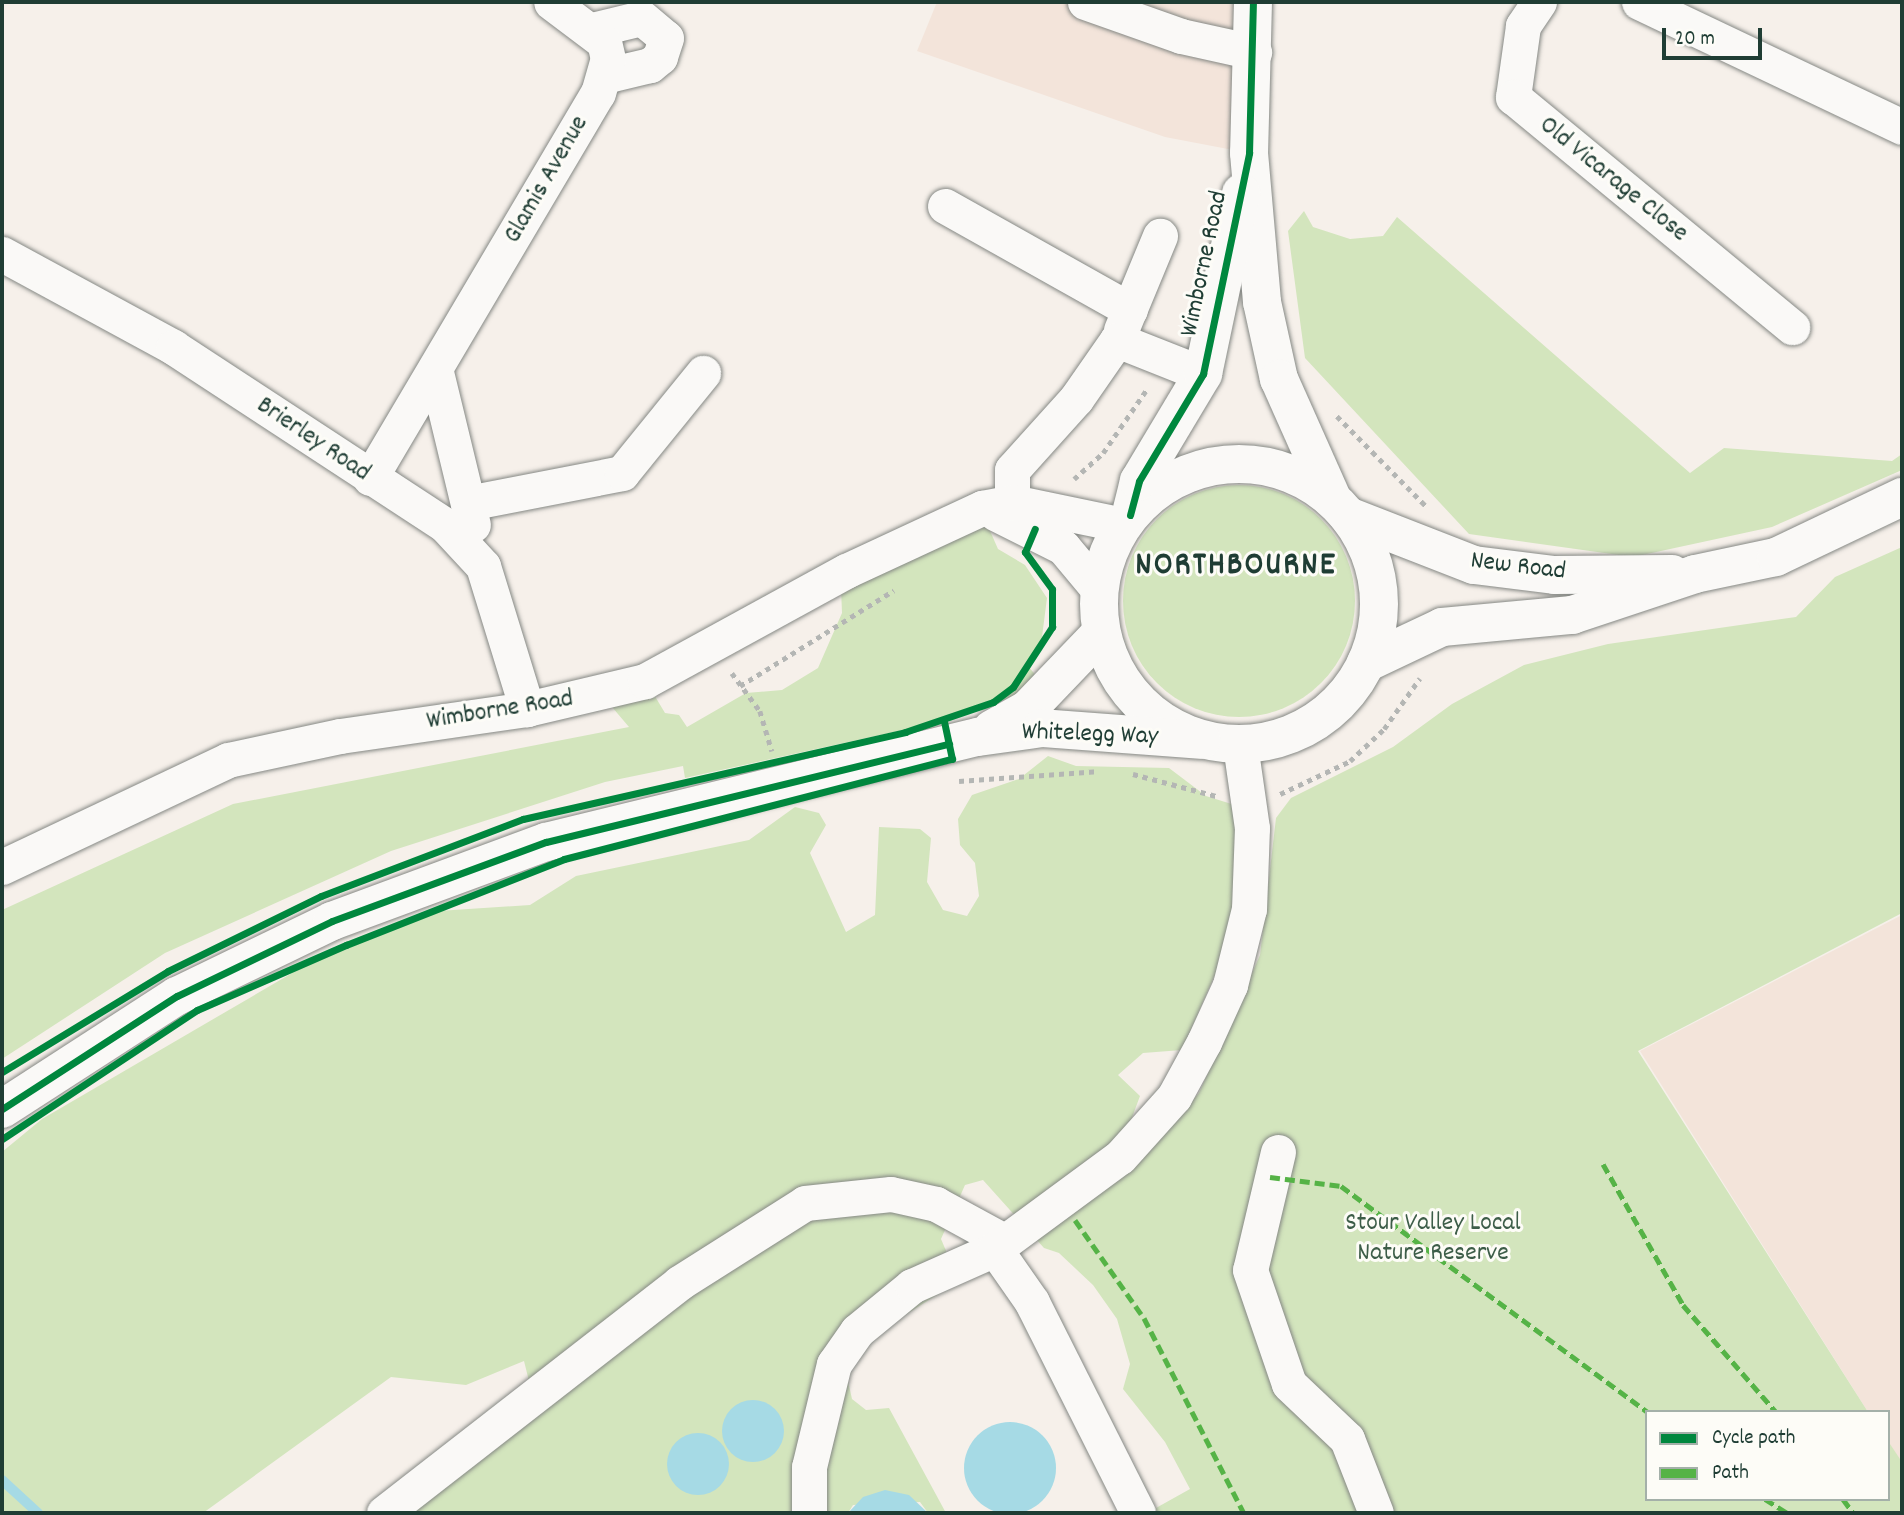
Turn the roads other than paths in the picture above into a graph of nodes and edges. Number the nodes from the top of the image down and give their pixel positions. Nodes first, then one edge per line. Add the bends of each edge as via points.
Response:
1 (551, 2) edge
2 (1085, 2) edge
3 (1253, 2) edge
4 (1539, 2) edge
5 (1639, 2) edge
6 (592, 30) junction
7 (1254, 52) junction
8 (604, 76) junction
9 (1902, 127) edge
10 (1249, 153) junction
11 (945, 206) dead end
12 (1160, 236) dead end
13 (2, 254) edge
14 (1123, 325) junction
15 (1792, 327) dead end
16 (1187, 366) junction
17 (436, 372) junction
18 (703, 373) dead end
19 (370, 478) junction
20 (1902, 497) edge
21 (468, 503) junction
22 (997, 505) junction
23 (1340, 507) junction
24 (1126, 520) junction
25 (483, 566) junction
26 (1696, 574) junction
27 (1099, 590) junction
28 (1101, 633) junction
29 (1366, 663) junction
30 (527, 709) junction
31 (1202, 740) junction
32 (1240, 745) junction
33 (959, 746) junction
34 (2, 867) edge
35 (2, 1109) edge
36 (1278, 1152) dead end
37 (1000, 1245) junction
38 (806, 1512) edge
39 (384, 1513) edge
40 (1138, 1513) edge
41 (1376, 1513) edge

1 - 6 street
2 - 7 street via 1181,36
3 - 7 main road, Wimborne Road
4 - 15 street, Old Vicarage Close via 1523,26 1513,97
5 - 9 street
6 - 8 street via 604,42
6 - 8 street via 642,18 666,38 660,58 650,65
7 - 10 main road, Wimborne Road
8 - 17 street, Glamis Avenue
10 - 16 main road, Wimborne Road
10 - 23 main road, Wimborne Road via 1262,302 1279,379
11 - 14 street
12 - 14 street, Wimborne Road
13 - 19 street, Brierley Road via 173,347
14 - 16 street, Wimborne Road
14 - 22 street, Wimborne Road via 1076,399 1012,470
16 - 24 main road, Wimborne Road
17 - 19 street, Glamis Avenue
17 - 21 street
18 - 21 street via 622,473
19 - 25 street, Brierley Road via 445,525
20 - 26 main road, New Road via 1776,557
21 - 25 street
22 - 24 street
22 - 27 street via 1063,547
22 - 30 street, Wimborne Road via 846,571 646,681
23 - 24 main road, New Road via 1275,468 1211,466 1171,482
23 - 26 main road, New Road via 1474,565 1554,575
23 - 29 main road, Wimborne Road via 1368,550 1378,587 1378,626
24 - 27 main road, Wimborne Road
25 - 30 street, Brierley Road
26 - 29 main road, New Road via 1572,615 1425,633
27 - 28 main road
28 - 31 main road via 1114,670 1137,701 1166,725
28 - 33 main road, Whitelegg Way via 1028,709
29 - 32 main road, Wimborne Road via 1345,696 1315,723 1279,739
30 - 34 street, Wimborne Road via 340,736 228,761
31 - 32 main road, Wimborne Road
31 - 33 main road, Whitelegg Way via 1042,728
32 - 37 street via 1250,799 1249,909 1230,985 1174,1097 1120,1157
33 - 35 main road, Whitelegg Way via 546,842 332,921 177,996
36 - 41 street via 1250,1270 1289,1384 1347,1439
37 - 38 street via 912,1286 857,1331 834,1364 809,1467
37 - 39 street via 936,1204 891,1194 805,1203 679,1283
37 - 40 street

